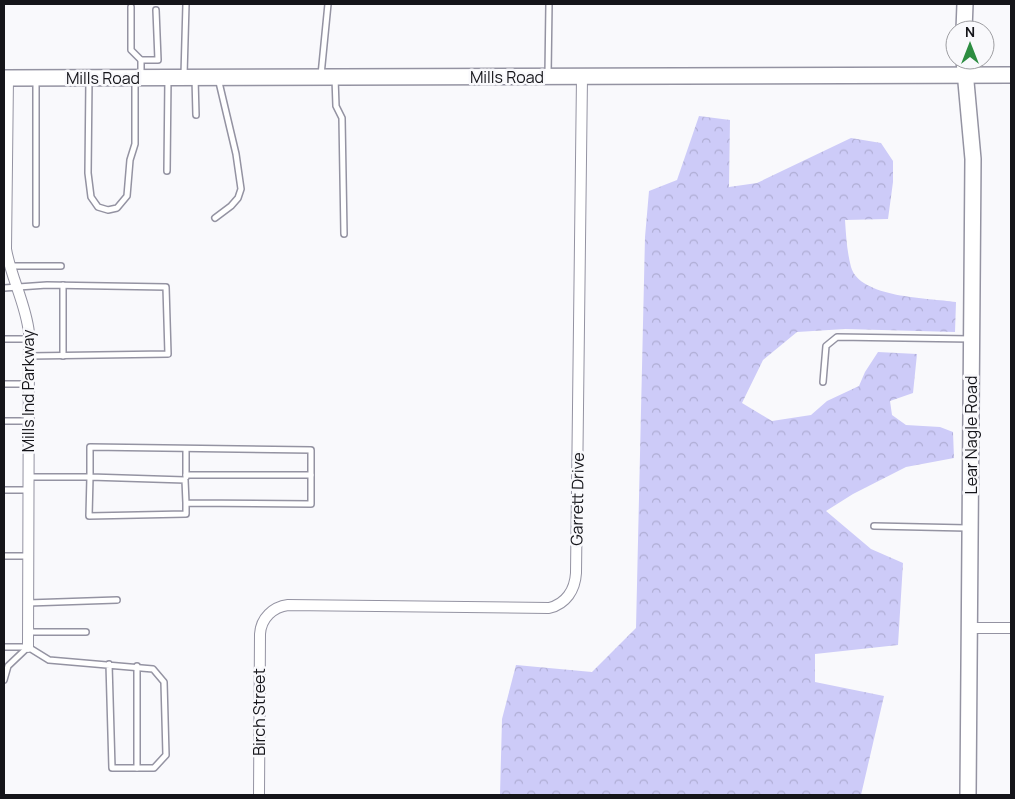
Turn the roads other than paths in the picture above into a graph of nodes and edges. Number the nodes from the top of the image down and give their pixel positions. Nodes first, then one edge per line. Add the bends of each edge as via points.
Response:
1 (186, 4) edge
2 (328, 4) edge
3 (549, 4) edge
4 (964, 4) edge
5 (131, 7) dead end
6 (156, 10) dead end
7 (964, 20) edge
8 (141, 60) junction
9 (964, 70) edge
10 (1011, 75) edge
11 (964, 76) junction
12 (548, 77) junction
13 (582, 77) junction
14 (6, 78) edge
15 (36, 78) junction
16 (89, 78) junction
17 (138, 78) junction
18 (183, 78) junction
19 (218, 78) junction
20 (328, 78) junction
21 (196, 115) dead end
22 (167, 171) dead end
23 (5, 175) edge
24 (215, 218) dead end
25 (36, 224) dead end
26 (344, 234) dead end
27 (9, 266) junction
28 (61, 266) dead end
29 (63, 285) junction
30 (16, 287) junction
31 (4, 288) edge
32 (4, 339) edge
33 (29, 339) junction
34 (972, 339) junction
35 (29, 356) junction
36 (64, 356) junction
37 (823, 382) dead end
38 (4, 384) edge
39 (29, 384) junction
40 (4, 421) edge
41 (28, 421) junction
42 (186, 449) junction
43 (311, 475) junction
44 (28, 477) junction
45 (90, 478) junction
46 (186, 478) junction
47 (4, 490) edge
48 (28, 490) junction
49 (186, 503) junction
50 (874, 526) dead end
51 (970, 528) junction
52 (4, 556) edge
53 (28, 556) junction
54 (117, 600) dead end
55 (28, 603) junction
56 (260, 628) joint
57 (969, 628) junction
58 (1011, 628) edge
59 (28, 632) junction
60 (86, 632) dead end
61 (4, 647) edge
62 (28, 648) junction
63 (109, 664) junction
64 (137, 666) junction
65 (4, 680) edge
66 (137, 768) junction
67 (259, 795) edge
68 (968, 795) edge

1 - 18 lane
2 - 20 lane
3 - 12 lane
4 - 7 street
5 - 8 lane via 131,50
6 - 8 lane via 158,60
8 - 17 lane
9 - 11 street, Lear Nagle Road
10 - 11 street, Mills Road
11 - 13 street, Mills Road
11 - 34 street, Lear Nagle Road via 973,159
12 - 13 street, Mills Road
12 - 20 street, Mills Road
13 - 56 street, Garrett Drive via 576,573 571,593 561,603 549,608 285,605 270,613
14 - 15 street, Mills Road
14 - 23 street, Mills Ind Parkway
15 - 16 street, Mills Road
15 - 25 lane
16 - 17 street, Mills Road
16 - 17 lane via 88,172 91,197 98,207 108,210 117,208 127,196 130,160 135,144
17 - 18 street, Mills Road
18 - 19 street, Mills Road
18 - 21 lane
18 - 22 lane
19 - 20 street, Mills Road
19 - 24 lane via 241,189 238,198
20 - 26 lane via 342,118
23 - 27 street, Mills Ind Parkway
27 - 28 lane
27 - 30 street, Mills Ind Parkway
29 - 30 lane
29 - 36 lane
29 - 36 lane via 166,287 168,354
30 - 31 lane
30 - 33 street, Mills Ind Parkway via 26,312
32 - 33 lane
33 - 35 street, Mills Ind Parkway
34 - 37 lane via 837,337 826,346
34 - 51 street, Lear Nagle Road
35 - 36 lane
35 - 39 street, Mills Ind Parkway
38 - 39 lane
39 - 41 street, Mills Ind Parkway
40 - 41 lane
41 - 44 street, Mills Ind Parkway
42 - 43 lane via 311,450
42 - 45 lane via 90,447
42 - 46 lane
43 - 46 lane
43 - 49 lane via 311,504
44 - 45 lane
44 - 48 street, Mills Ind Parkway
45 - 46 lane
45 - 49 lane via 90,516 186,514
46 - 49 lane
47 - 48 lane
48 - 53 street, Mills Ind Parkway
50 - 51 lane
51 - 57 street, Lear Nagle Road
52 - 53 lane
53 - 55 street, Mills Ind Parkway
54 - 55 lane
55 - 59 street, Mills Ind Parkway
56 - 67 street, Birch Street
57 - 58 street
57 - 68 street, Lear Nagle Road
59 - 60 lane
59 - 62 street, Mills Ind Parkway
61 - 62 lane
62 - 63 lane via 49,660
62 - 65 lane via 8,666
63 - 64 lane
63 - 66 lane via 112,768
64 - 66 lane
64 - 66 lane via 153,669 164,682 166,755 154,768

